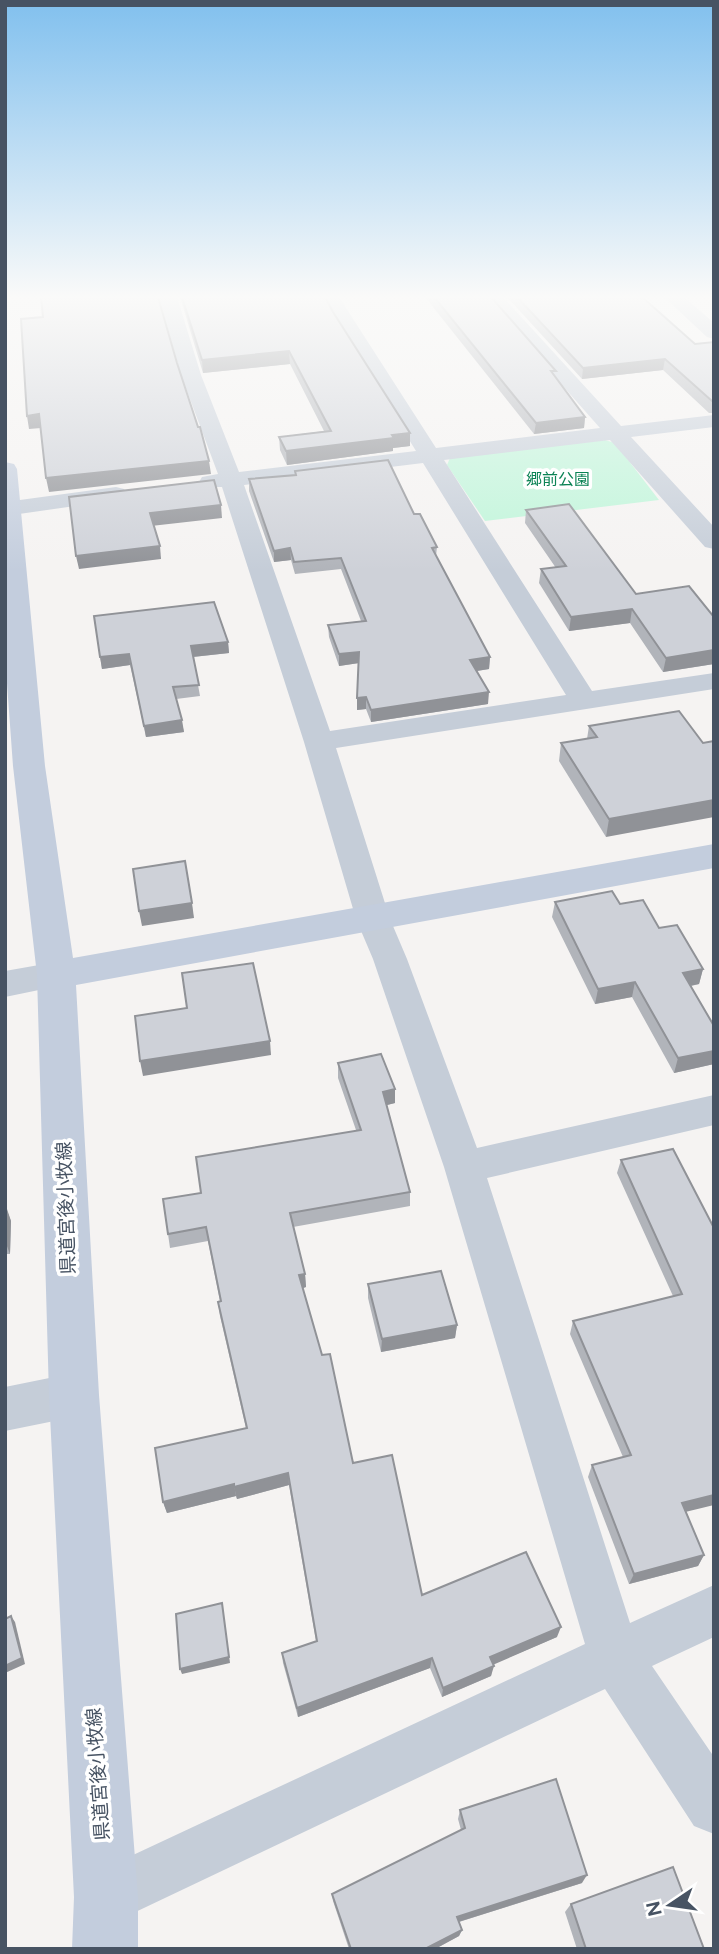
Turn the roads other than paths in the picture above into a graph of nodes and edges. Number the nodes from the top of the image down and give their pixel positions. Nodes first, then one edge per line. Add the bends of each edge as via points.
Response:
1 (196, 388) edge
2 (387, 388) edge
3 (576, 388) edge
4 (714, 421) edge
5 (615, 431) junction
6 (429, 456) junction
7 (231, 480) junction
8 (189, 485) edge
9 (134, 492) edge
10 (6, 495) edge
11 (714, 542) edge
12 (714, 681) edge
13 (584, 701) junction
14 (319, 742) junction
15 (714, 856) edge
16 (373, 919) junction
17 (56, 975) junction
18 (5, 984) edge
19 (714, 1110) edge
20 (464, 1167) junction
21 (74, 1395) junction
22 (5, 1409) edge
23 (714, 1610) edge
24 (615, 1658) junction
25 (714, 1806) edge
26 (106, 1923) edge

1 - 7 street
2 - 6 street
3 - 5 street
4 - 5 street
5 - 6 street
5 - 11 street
6 - 7 street
6 - 13 street
7 - 8 street
7 - 14 street
9 - 10 street
10 - 17 main road, 県道宮後小牧線 via 29,766
12 - 13 street
13 - 14 street
14 - 16 street
15 - 16 main road
16 - 17 main road
16 - 20 street
17 - 18 street
17 - 21 main road, 県道宮後小牧線
19 - 20 street
20 - 24 street
21 - 22 street
21 - 26 main road, 県道宮後小牧線
23 - 24 street
24 - 25 street
24 - 26 street

